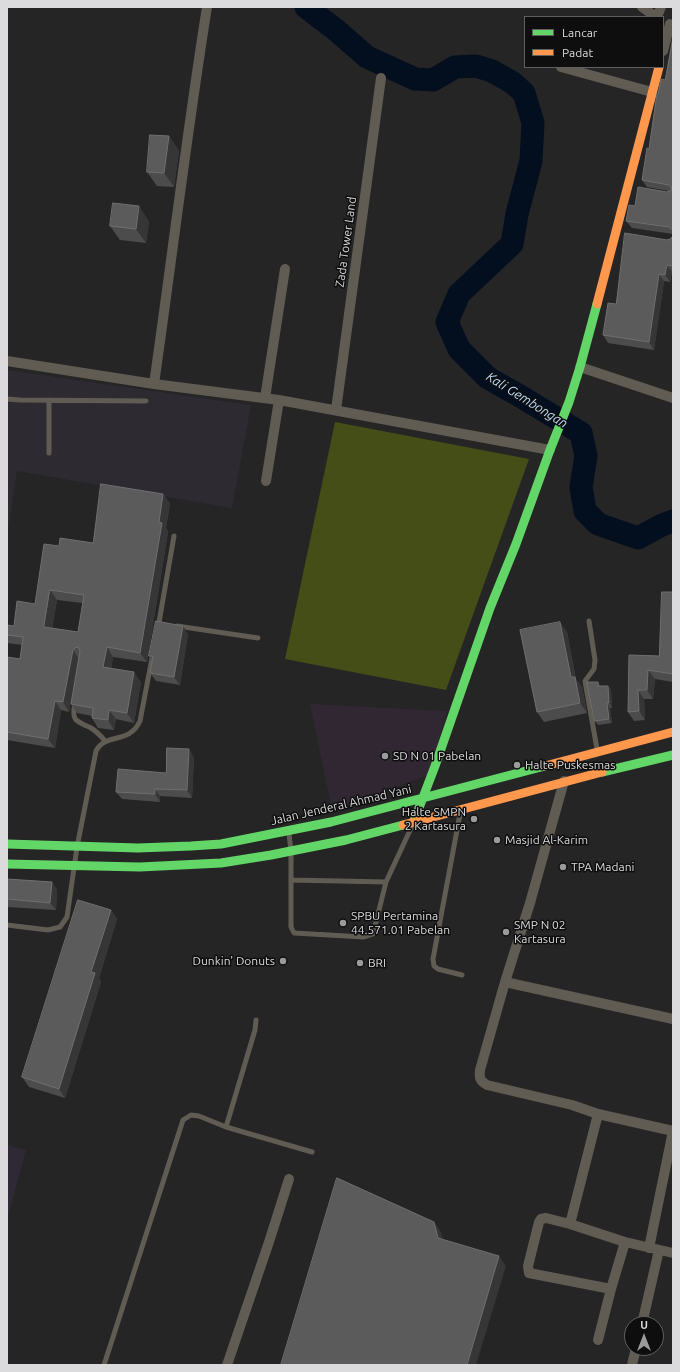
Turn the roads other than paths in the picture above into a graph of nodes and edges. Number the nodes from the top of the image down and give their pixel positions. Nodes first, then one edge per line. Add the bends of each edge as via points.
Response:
1 (207, 7) edge
2 (642, 7) edge
3 (656, 16) edge
4 (669, 23) edge
5 (664, 46) edge
6 (565, 68) edge
7 (659, 68) edge
8 (381, 78) dead end
9 (652, 92) junction
10 (285, 269) dead end
11 (7, 361) edge
12 (580, 367) junction
13 (154, 384) junction
14 (265, 398) junction
15 (673, 398) edge
16 (7, 399) edge
17 (49, 400) junction
18 (279, 400) junction
19 (146, 401) dead end
20 (336, 410) junction
21 (550, 450) junction
22 (49, 453) dead end
23 (266, 481) dead end
24 (174, 536) dead end
25 (589, 621) dead end
26 (159, 623) junction
27 (166, 624) edge
28 (174, 626) edge
29 (157, 631) edge
30 (258, 638) dead end
31 (154, 646) edge
32 (76, 698) edge
33 (673, 732) edge
34 (105, 741) junction
35 (597, 752) junction
36 (673, 754) edge
37 (564, 781) junction
38 (423, 798) junction
39 (461, 809) junction
40 (414, 821) junction
41 (289, 831) junction
42 (7, 844) edge
43 (77, 847) junction
44 (291, 851) junction
45 (7, 864) edge
46 (75, 866) junction
47 (291, 880) junction
48 (386, 882) junction
49 (7, 925) edge
50 (462, 975) dead end
51 (505, 982) junction
52 (673, 1019) edge
53 (256, 1020) dead end
54 (598, 1114) junction
55 (226, 1127) junction
56 (673, 1131) edge
57 (312, 1152) dead end
58 (289, 1179) dead end
59 (570, 1224) junction
60 (625, 1242) junction
61 (654, 1249) junction
62 (673, 1253) edge
63 (611, 1289) junction
64 (643, 1316) edge
65 (598, 1340) dead end
66 (104, 1365) edge
67 (227, 1365) edge

1 - 13 street
2 - 3 street
4 - 5 street
6 - 9 street
7 - 9 main road
8 - 20 street, Zada Tower Land
9 - 12 main road via 631,189
10 - 14 street
11 - 13 street
12 - 15 street
12 - 21 main road
13 - 14 street
14 - 18 street
16 - 17 lane
17 - 19 lane
17 - 22 lane
18 - 20 street
18 - 23 street
20 - 21 street
21 - 38 main road via 490,608
24 - 26 lane
25 - 35 lane via 595,660 594,668 585,681
26 - 27 lane
26 - 29 lane
28 - 30 lane
31 - 34 lane via 137,728 132,733
32 - 34 lane via 74,718 93,729
33 - 35 main road, Jalan Jenderal Ahmad Yani
34 - 43 lane via 96,751
35 - 38 main road, Jalan Jenderal Ahmad Yani
36 - 37 main road
37 - 39 main road
37 - 51 street
38 - 40 main road
38 - 41 main road, Jalan Jenderal Ahmad Yani
39 - 40 main road
39 - 50 lane via 433,959 434,966 438,969
40 - 44 main road via 346,840
40 - 48 lane
41 - 43 main road, Jalan Jenderal Ahmad Yani via 218,844
41 - 44 lane
42 - 43 main road, Jalan Jenderal Ahmad Yani
43 - 46 lane
44 - 46 main road via 221,863 140,867
44 - 47 lane
45 - 46 main road
46 - 49 lane via 67,917 60,927 48,930
47 - 48 lane
47 - 48 lane via 291,927 294,933 364,937 373,934 376,928
51 - 52 street
51 - 54 street via 480,1070 480,1080 487,1085 572,1105
53 - 55 lane via 256,1030
54 - 56 street
54 - 59 street
55 - 57 lane
55 - 66 lane via 199,1116 191,1115 182,1120
56 - 61 street
58 - 67 street
59 - 60 street
59 - 63 street via 546,1218 539,1222 528,1266 529,1273
60 - 61 street
60 - 63 street
61 - 62 street
61 - 64 street
63 - 65 street

